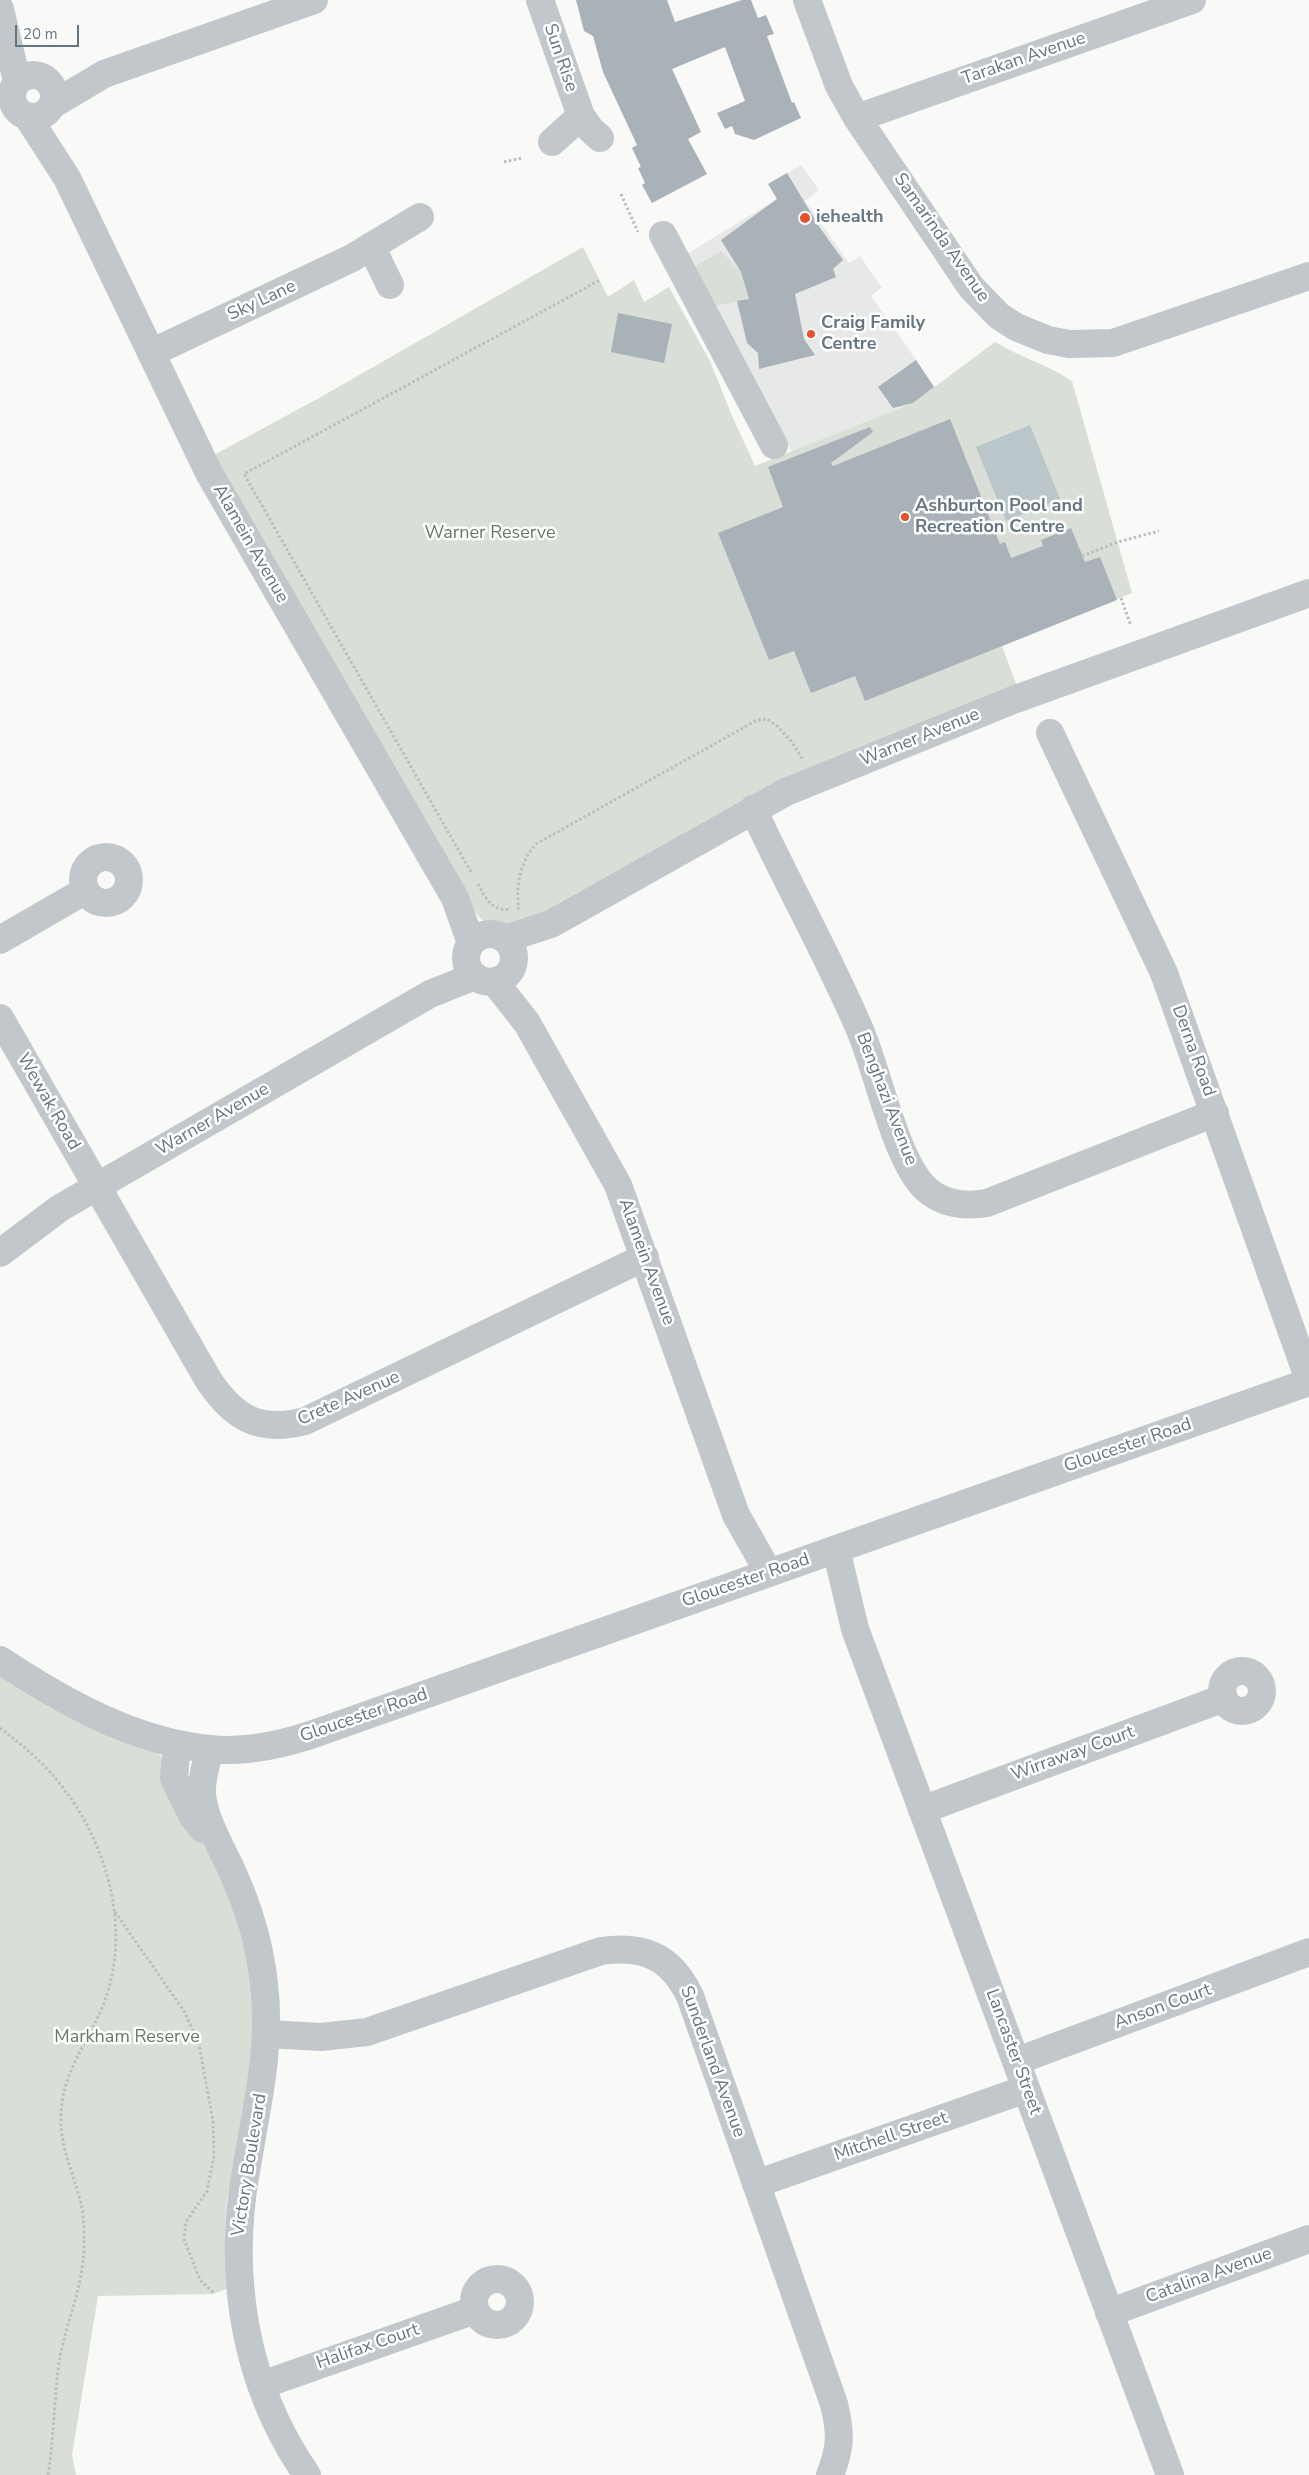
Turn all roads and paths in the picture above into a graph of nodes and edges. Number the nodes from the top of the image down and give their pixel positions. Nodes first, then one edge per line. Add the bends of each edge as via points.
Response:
1 (314, 0) edge
2 (540, 0) edge
3 (807, 0) edge
4 (1192, 0) edge
5 (2, 15) edge
6 (26, 97) edge
7 (581, 116) junction
8 (857, 118) junction
9 (600, 138) dead end
10 (552, 142) dead end
11 (522, 158) dead end
12 (504, 162) dead end
13 (621, 194) dead end
14 (420, 217) dead end
15 (651, 235) joint
16 (371, 246) junction
17 (1309, 276) edge
18 (600, 280) dead end
19 (390, 285) dead end
20 (151, 353) junction
21 (774, 444) dead end
22 (1159, 531) dead end
23 (1082, 556) dead end
24 (1309, 593) edge
25 (1121, 598) dead end
26 (1131, 626) dead end
27 (1050, 733) dead end
28 (814, 780) junction
29 (753, 809) junction
30 (86, 890) dead end
31 (0, 940) edge
32 (491, 958) junction
33 (0, 1018) edge
34 (1215, 1113) junction
35 (97, 1187) junction
36 (0, 1253) edge
37 (645, 1257) junction
38 (1309, 1381) edge
39 (828, 1552) junction
40 (757, 1577) junction
41 (0, 1660) edge
42 (1224, 1698) dead end
43 (0, 1728) edge
44 (177, 1744) junction
45 (210, 1750) junction
46 (922, 1810) junction
47 (220, 1849) junction
48 (114, 1912) junction
49 (1309, 1952) edge
50 (267, 2034) junction
51 (1016, 2061) junction
52 (1026, 2089) junction
53 (756, 2184) junction
54 (1309, 2239) edge
55 (218, 2299) dead end
56 (475, 2310) dead end
57 (1109, 2313) junction
58 (262, 2385) junction
59 (48, 2475) edge
60 (307, 2475) edge
61 (830, 2475) edge
62 (1170, 2475) edge

1 - 6 street via 104,74
2 - 7 street, Sun Rise
3 - 8 street, Samarinda Avenue via 839,86
4 - 8 street, Tarakan Avenue
5 - 6 street, Alamein Avenue
6 - 20 street, Alamein Avenue
7 - 9 street, Sun Rise
7 - 10 street
8 - 17 street, Samarinda Avenue via 971,287 999,316 1035,336 1069,344 1113,343
11 - 12 path
13 - 15 path
14 - 16 street, Sky Lane
15 - 21 street
16 - 19 street
16 - 20 street, Sky Lane
18 - 28 path via 244,474 485,897 495,908 519,908 518,884 527,856 536,844 757,720 767,719 776,725 792,742
20 - 32 street, Alamein Avenue via 209,473
22 - 23 path
24 - 28 street, Warner Avenue via 1115,662
25 - 26 path
27 - 34 street, Derna Road via 1154,948
28 - 29 street, Warner Avenue
29 - 32 street, Warner Avenue
29 - 34 street, Benghazi Avenue via 860,1031 907,1162 925,1188 936,1196 961,1205 987,1203
30 - 31 street
32 - 35 street, Warner Avenue
32 - 37 street, Alamein Avenue via 618,1185
33 - 35 street, Wewak Road
34 - 38 street, Derna Road
35 - 36 street, Warner Avenue via 41,1220
35 - 37 street, Crete Avenue via 222,1400 245,1418 274,1426 305,1421 328,1411
37 - 40 street, Alamein Avenue
38 - 39 street, Gloucester Road
39 - 40 street, Gloucester Road
39 - 46 street, Lancaster Street
40 - 45 street, Gloucester Road via 297,1740 243,1749
41 - 44 street via 107,1720
42 - 46 street, Wirraway Court
43 - 48 path via 34,1755 74,1804 104,1867
44 - 45 street, Gloucester Road
44 - 47 street, Victory Boulevard via 174,1767 177,1785 194,1817
45 - 47 street, Victory Boulevard via 202,1796
46 - 51 street, Lancaster Street
47 - 50 street, Victory Boulevard via 252,1925 264,1983
48 - 55 path via 184,2011 199,2044 213,2121 214,2156 207,2191 186,2222 184,2239 200,2280 214,2291
48 - 59 path via 116,1949 109,1987 96,2021 75,2058 63,2095 64,2153 82,2206 84,2255 76,2302 60,2361
49 - 51 street, Anson Court
50 - 53 street, Sunderland Avenue via 321,2037 357,2034 587,1955 616,1949 650,1955 675,1970 690,1996
50 - 58 street, Victory Boulevard via 266,2059 237,2239 241,2303 253,2360
51 - 52 street, Lancaster Street
52 - 53 street, Mitchell Street
52 - 57 street, Lancaster Street
53 - 61 street, Sunderland Avenue via 839,2423 840,2440
54 - 57 street, Catalina Avenue
56 - 58 street, Halifax Court
57 - 62 street, Lancaster Street
58 - 60 street, Victory Boulevard via 286,2442

